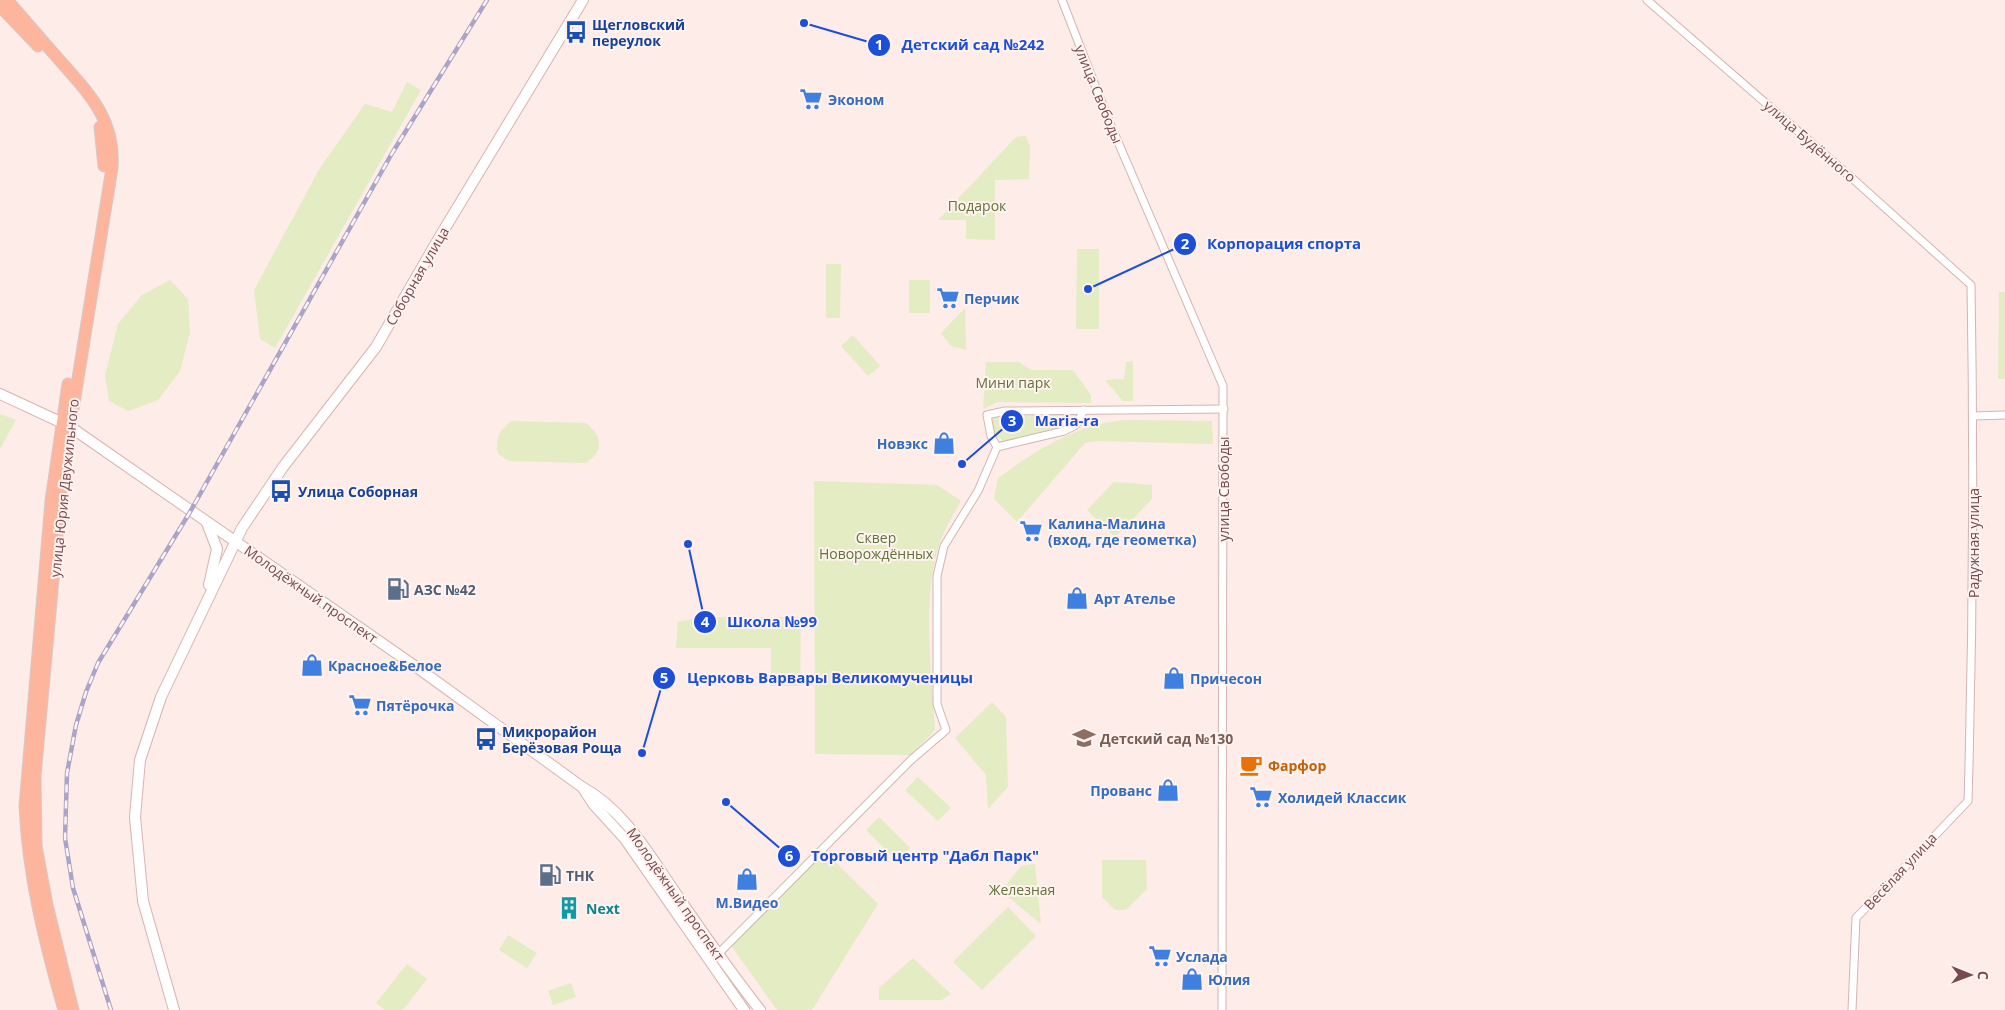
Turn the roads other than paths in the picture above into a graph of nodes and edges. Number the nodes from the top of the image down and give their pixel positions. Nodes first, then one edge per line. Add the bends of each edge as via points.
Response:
1 (7, 0) edge
2 (583, 0) edge
3 (1062, 0) edge
4 (1647, 0) edge
5 (0, 6) edge
6 (1971, 285) joint
7 (0, 394) edge
8 (1224, 409) junction
9 (1084, 410) junction
10 (2005, 415) edge
11 (1973, 416) junction
12 (65, 425) junction
13 (997, 447) junction
14 (206, 522) junction
15 (236, 542) junction
16 (204, 603) junction
17 (582, 787) junction
18 (1968, 801) joint
19 (718, 954) junction
20 (64, 1010) edge
21 (73, 1010) edge
22 (174, 1010) edge
23 (744, 1010) edge
24 (760, 1010) edge
25 (1222, 1010) edge
26 (1852, 1010) edge

1 - 12 main road, улица Юрия Двужильного via 98,106 112,144 112,168
2 - 15 street, Соборная улица via 376,347 283,467
3 - 8 street, улица Свободы via 1109,121 1222,386
4 - 6 street, улица Будённого
5 - 12 main road, улица Юрия Двужильного via 75,87 97,117 103,135 102,187
6 - 11 street, Радужная улица
7 - 12 street, Молодёжный проспект
8 - 9 street
8 - 25 street, улица Свободы
9 - 13 street via 1076,425 1064,431
9 - 13 street via 1005,410 987,415
10 - 11 street
11 - 18 street, Радужная улица via 1973,635
12 - 14 street, Молодёжный проспект
12 - 20 main road, улица Юрия Двужильного via 51,501 24,806 35,895
12 - 21 main road, улица Юрия Двужильного via 34,776 34,807 36,846 47,905
13 - 19 street via 978,491 944,546 938,576 937,704 946,730 911,760
14 - 15 street, Молодёжный проспект
14 - 16 street via 217,549
15 - 16 street, Соборная улица
15 - 17 street, Молодёжный проспект
16 - 22 street via 160,697 140,760 136,790 136,851 143,902
17 - 19 street, Молодёжный проспект via 600,797 633,832
17 - 23 street, Молодёжный проспект via 625,839
18 - 26 street, Весёлая улица via 1856,918
19 - 24 street, Молодёжный проспект

